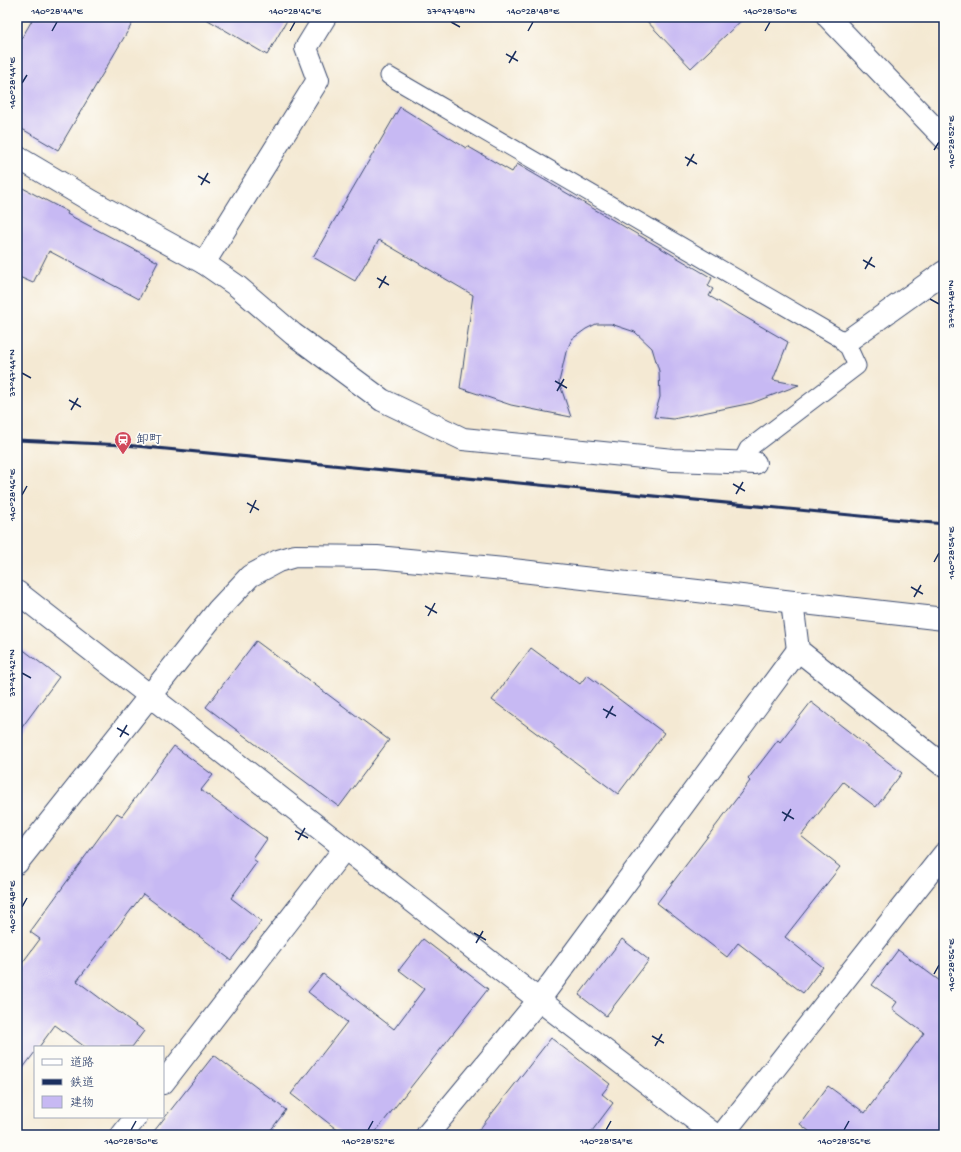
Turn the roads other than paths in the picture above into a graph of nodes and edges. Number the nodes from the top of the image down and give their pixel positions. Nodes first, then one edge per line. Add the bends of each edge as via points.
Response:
1 (325, 17) edge
2 (828, 17) edge
3 (389, 76) dead end
4 (944, 138) edge
5 (17, 157) edge
6 (204, 263) junction
7 (944, 272) edge
8 (846, 342) junction
9 (748, 463) joint
10 (17, 592) edge
11 (792, 602) junction
12 (944, 620) edge
13 (798, 650) junction
14 (150, 696) junction
15 (944, 766) edge
16 (345, 848) junction
17 (944, 854) edge
18 (17, 863) edge
19 (539, 1000) junction
20 (164, 1082) edge
21 (135, 1118) edge
22 (122, 1135) edge
23 (427, 1135) edge
24 (715, 1135) edge
25 (722, 1135) edge

1 - 6 street via 306,48 318,80
2 - 4 street
3 - 8 lane
5 - 6 street
6 - 9 street via 382,400 463,439 672,460
7 - 8 street
8 - 9 lane via 857,366 748,449
10 - 14 street
11 - 12 street
11 - 13 street
11 - 14 street via 377,557 295,556 278,561 250,576 218,610
13 - 15 street
13 - 19 street
14 - 16 street
14 - 18 street
16 - 19 street
16 - 20 street
17 - 25 street
19 - 23 street
19 - 24 street
21 - 22 street

